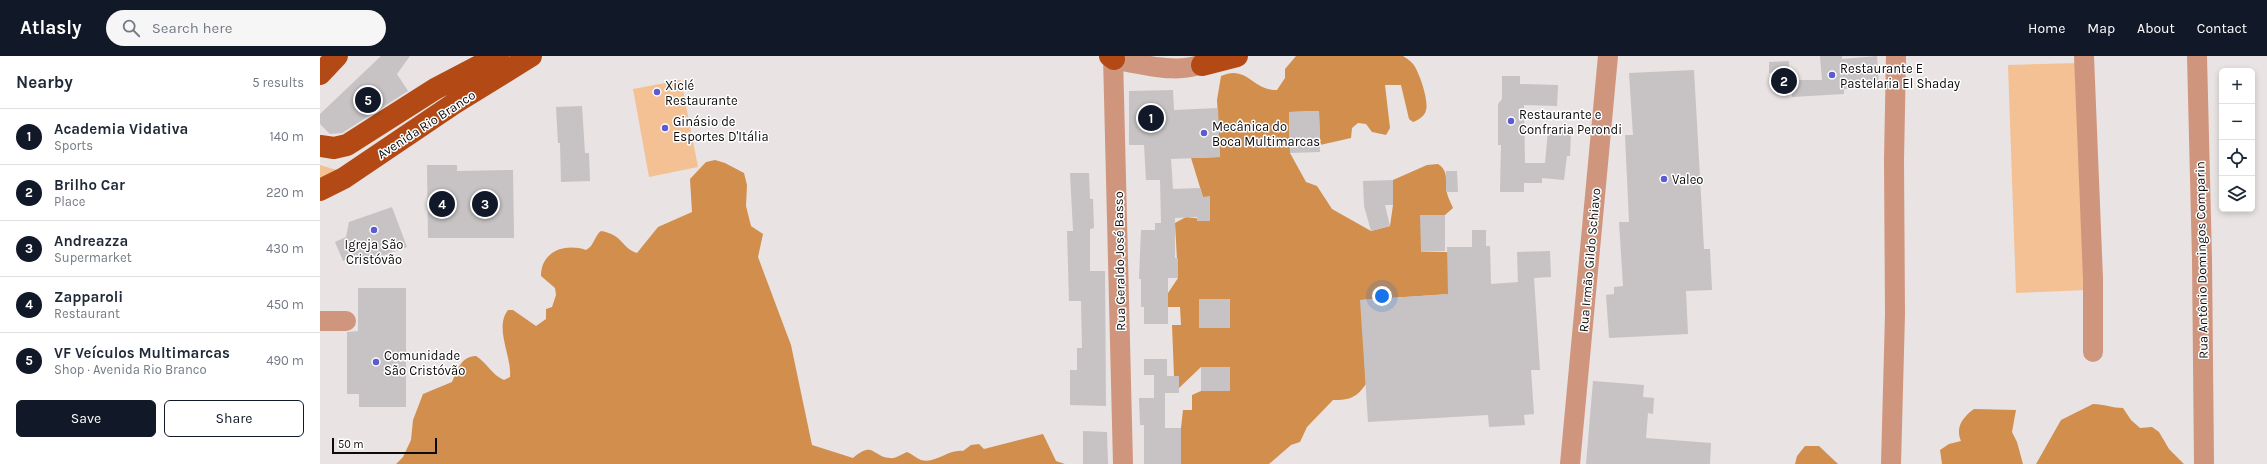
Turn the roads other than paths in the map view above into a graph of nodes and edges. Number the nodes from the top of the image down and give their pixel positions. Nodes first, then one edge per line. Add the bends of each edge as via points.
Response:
1 (337, 56) edge
2 (498, 56) edge
3 (531, 56) edge
4 (1237, 56) edge
5 (1608, 56) edge
6 (1896, 56) edge
7 (2084, 56) edge
8 (2197, 56) edge
9 (1112, 57) edge
10 (1207, 61) edge
11 (320, 74) edge
12 (320, 146) edge
13 (320, 190) edge
14 (320, 321) edge
15 (346, 321) dead end
16 (2092, 352) dead end
17 (1123, 464) edge
18 (1570, 464) edge
19 (1891, 464) edge
20 (2204, 464) edge

1 - 11 main road
2 - 12 main road, Avenida Rio Branco via 435,89 347,144 334,148
3 - 13 main road, Avenida Rio Branco via 455,103 344,178
4 - 10 main road
5 - 18 street, Rua Irmão Gildo Schiavo
6 - 19 street via 1895,314
7 - 16 street via 2093,279
8 - 20 street, Rua Antônio Domingos Comparin
9 - 10 street via 1163,68 1187,68
9 - 17 street, Rua Geraldo José Basso
14 - 15 street

